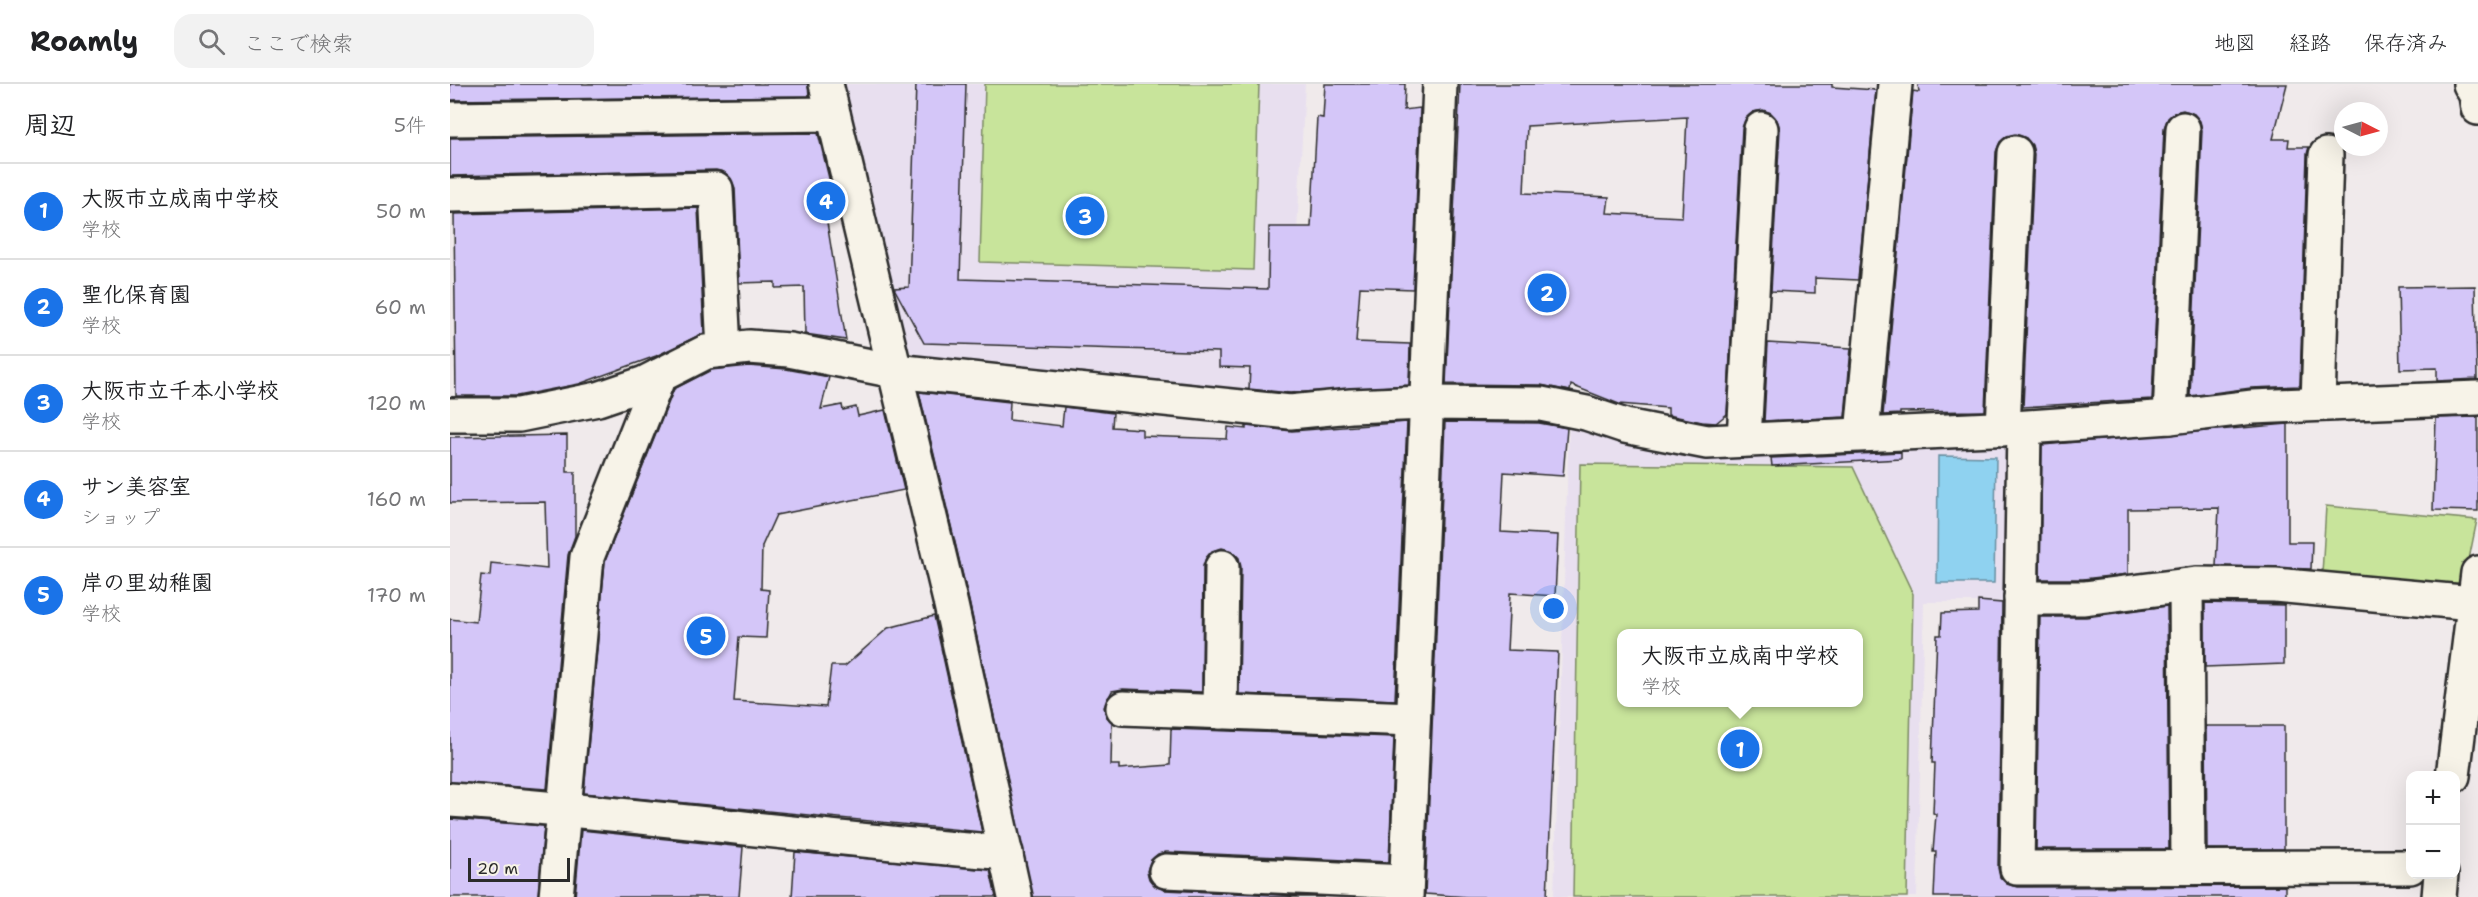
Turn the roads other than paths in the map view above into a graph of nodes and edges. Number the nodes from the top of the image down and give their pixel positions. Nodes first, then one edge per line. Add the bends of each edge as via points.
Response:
1 (1440, 84) edge
2 (1895, 84) edge
3 (829, 99) edge
4 (450, 118) edge
5 (1761, 129) dead end
6 (2183, 129) dead end
7 (2015, 153) dead end
8 (2326, 155) dead end
9 (450, 195) edge
10 (724, 350) junction
11 (895, 371) junction
12 (659, 376) junction
13 (2478, 398) edge
14 (1425, 403) junction
15 (2318, 403) junction
16 (450, 415) edge
17 (2170, 417) junction
18 (2014, 428) junction
19 (1862, 434) junction
20 (1744, 439) junction
21 (1222, 567) dead end
22 (2186, 586) junction
23 (2476, 588) edge
24 (2021, 598) junction
25 (1123, 708) dead end
26 (1220, 712) junction
27 (1413, 719) junction
28 (2462, 762) edge
29 (450, 800) edge
30 (564, 808) junction
31 (1006, 853) junction
32 (2188, 867) junction
33 (2406, 867) edge
34 (1166, 871) dead end
35 (2441, 879) edge
36 (1406, 889) edge
37 (556, 897) edge
38 (1015, 897) edge
39 (2439, 897) edge

1 - 14 street
2 - 19 street
3 - 4 street
3 - 11 street
5 - 20 street
6 - 17 street
7 - 18 street
8 - 15 street
9 - 10 street via 716,189
10 - 11 street via 789,350
10 - 12 street via 706,352
11 - 14 street via 1290,412
11 - 31 street
12 - 16 street via 562,408 519,415
12 - 30 street via 587,557
13 - 15 street
14 - 20 street via 1541,404 1707,442
14 - 27 street
15 - 17 street
17 - 18 street
18 - 19 street
18 - 24 street
19 - 20 street
21 - 26 street
22 - 23 street
22 - 24 street via 2084,598
22 - 32 street
23 - 28 street
24 - 32 street via 2017,868
25 - 26 street
26 - 27 street
27 - 36 street
29 - 30 street
30 - 31 street
30 - 37 street
31 - 38 street
32 - 33 street
34 - 36 street
35 - 39 street

